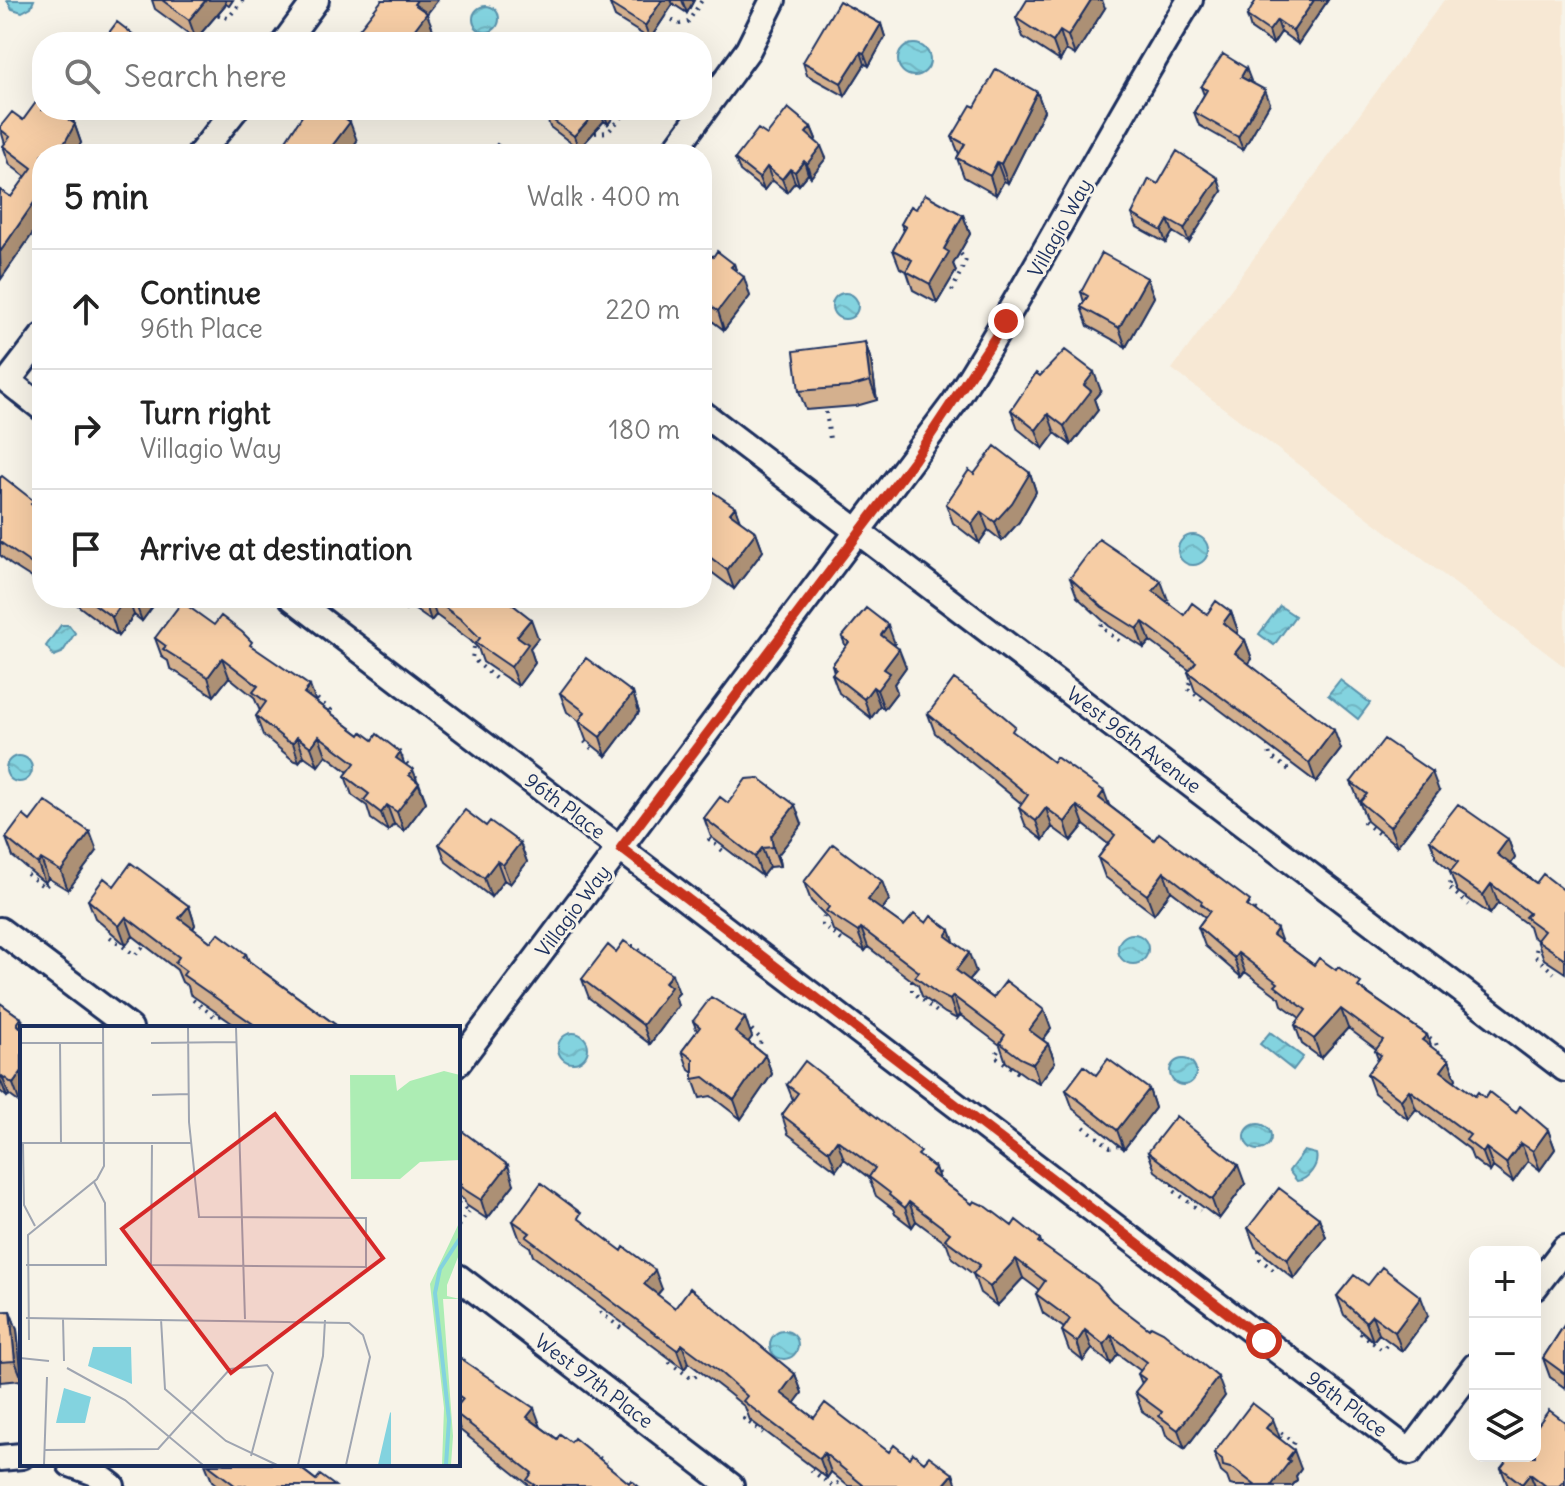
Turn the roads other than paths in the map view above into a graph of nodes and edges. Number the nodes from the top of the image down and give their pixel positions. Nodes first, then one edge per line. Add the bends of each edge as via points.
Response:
1 (316, 0) edge
2 (773, 0) edge
3 (1190, 0) edge
4 (292, 32) edge
5 (712, 99) edge
6 (227, 120) edge
7 (697, 120) edge
8 (208, 144) edge
9 (679, 144) edge
10 (32, 350) edge
11 (32, 400) edge
12 (712, 420) edge
13 (860, 531) junction
14 (305, 608) edge
15 (621, 848) junction
16 (0, 930) edge
17 (127, 1026) edge
18 (460, 1060) edge
19 (1565, 1069) edge
20 (1565, 1248) edge
21 (460, 1279) edge
22 (1541, 1279) edge
23 (1469, 1374) edge
24 (20, 1456) edge
25 (0, 1458) edge
26 (76, 1466) edge
27 (112, 1486) edge
28 (731, 1486) edge

1 - 4 street
2 - 5 street via 748,50
3 - 13 street, Villagio Way via 1023,294 954,403
6 - 8 street
7 - 9 street
10 - 11 street via 8,381
12 - 13 street, West 96th Avenue
13 - 15 street, Villagio Way
13 - 19 street, West 96th Avenue
14 - 15 street, 96th Place
15 - 18 street, Villagio Way
15 - 23 street, 96th Place via 1410,1452
16 - 17 street
20 - 22 street
21 - 28 street, West 97th Place
24 - 25 street
26 - 27 street

